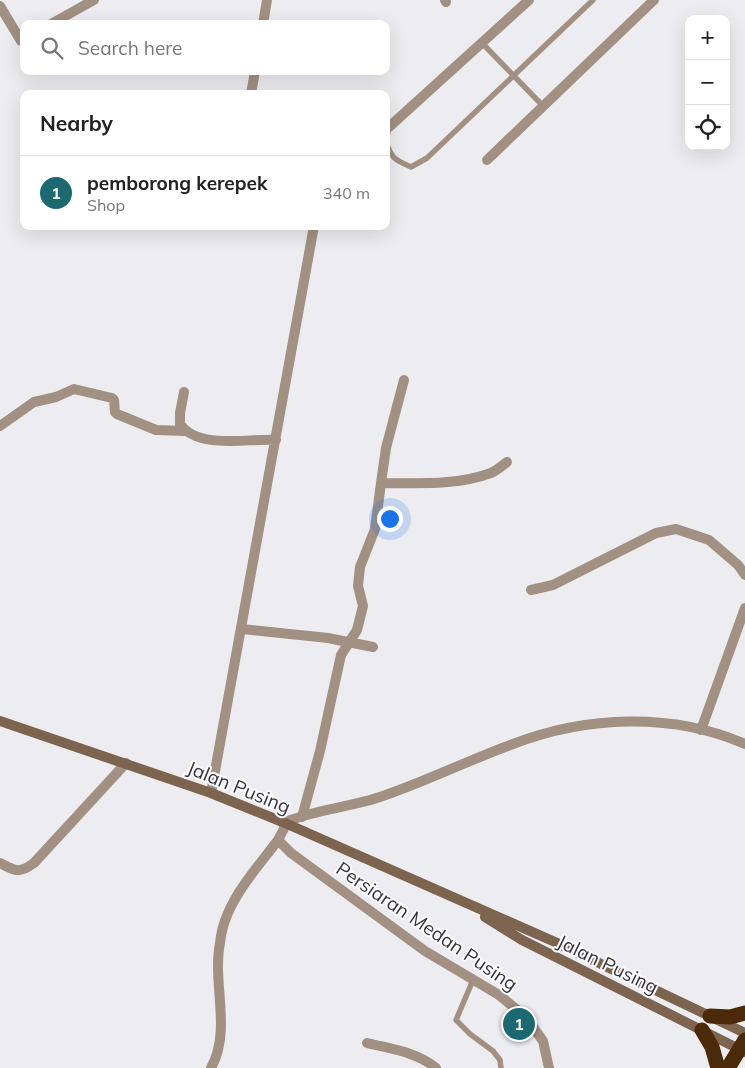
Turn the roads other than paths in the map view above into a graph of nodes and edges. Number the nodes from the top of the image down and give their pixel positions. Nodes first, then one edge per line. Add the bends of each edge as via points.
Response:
1 (94, 0) edge
2 (267, 0) edge
3 (529, 0) edge
4 (593, 0) edge
5 (654, 0) edge
6 (0, 6) edge
7 (58, 20) edge
8 (264, 20) edge
9 (20, 37) edge
10 (482, 43) junction
11 (254, 75) edge
12 (515, 75) junction
13 (252, 90) edge
14 (544, 107) junction
15 (390, 126) edge
16 (390, 152) edge
17 (487, 160) dead end
18 (313, 230) edge
19 (404, 380) dead end
20 (184, 392) dead end
21 (0, 426) edge
22 (185, 431) junction
23 (276, 440) junction
24 (507, 462) dead end
25 (380, 482) junction
26 (745, 575) edge
27 (531, 590) dead end
28 (745, 608) edge
29 (242, 629) junction
30 (349, 642) junction
31 (373, 648) dead end
32 (0, 721) edge
33 (701, 730) junction
34 (745, 744) edge
35 (126, 763) junction
36 (211, 793) junction
37 (302, 816) junction
38 (285, 823) junction
39 (278, 840) junction
40 (0, 863) edge
41 (459, 900) junction
42 (473, 980) junction
43 (745, 1013) edge
44 (710, 1016) junction
45 (702, 1030) junction
46 (745, 1033) edge
47 (367, 1043) dead end
48 (743, 1047) edge
49 (211, 1068) edge
50 (436, 1068) edge
51 (501, 1068) edge
52 (549, 1068) edge
53 (718, 1068) edge
54 (728, 1068) edge

1 - 7 street
2 - 8 street
3 - 10 street
4 - 12 lane
5 - 14 street
6 - 9 street
10 - 12 lane
10 - 15 street
11 - 13 street
12 - 14 lane
12 - 16 lane via 428,158 411,167 397,162
14 - 17 street
18 - 23 street
19 - 25 street
20 - 22 street via 180,424
21 - 22 street via 34,402 74,389 112,398 115,412 156,430
22 - 23 street via 214,441
23 - 29 street
24 - 25 street via 492,472 468,479 432,483
25 - 30 street via 375,529 360,567 358,586 363,606 357,630
26 - 27 street via 710,540 676,529 656,533 553,585
28 - 33 street
29 - 30 street
29 - 36 street
30 - 31 street
30 - 37 street via 341,655
32 - 35 main road, Jalan Pusing
33 - 34 street
33 - 37 street via 644,721 611,721 568,727 514,743 382,796
35 - 36 main road, Jalan Pusing
35 - 40 street via 34,863 25,870 14,871
36 - 38 main road, Jalan Pusing
37 - 38 street
38 - 39 street
38 - 41 main road, Jalan Pusing
39 - 42 street, Persiaran Medan Pusing via 425,951
39 - 49 street via 227,914 219,944 221,1040 218,1056
41 - 44 main road, Jalan Pusing
41 - 45 main road, Jalan Pusing via 522,940
42 - 51 lane via 456,1020 493,1051 500,1060
42 - 52 street, Persiaran Medan Pusing via 499,995 526,1017 543,1041
43 - 44 highway via 730,1017
44 - 46 main road, Jalan Pusing
45 - 48 main road, Jalan Pusing
45 - 53 highway via 712,1047
47 - 50 street via 408,1053
48 - 54 highway

